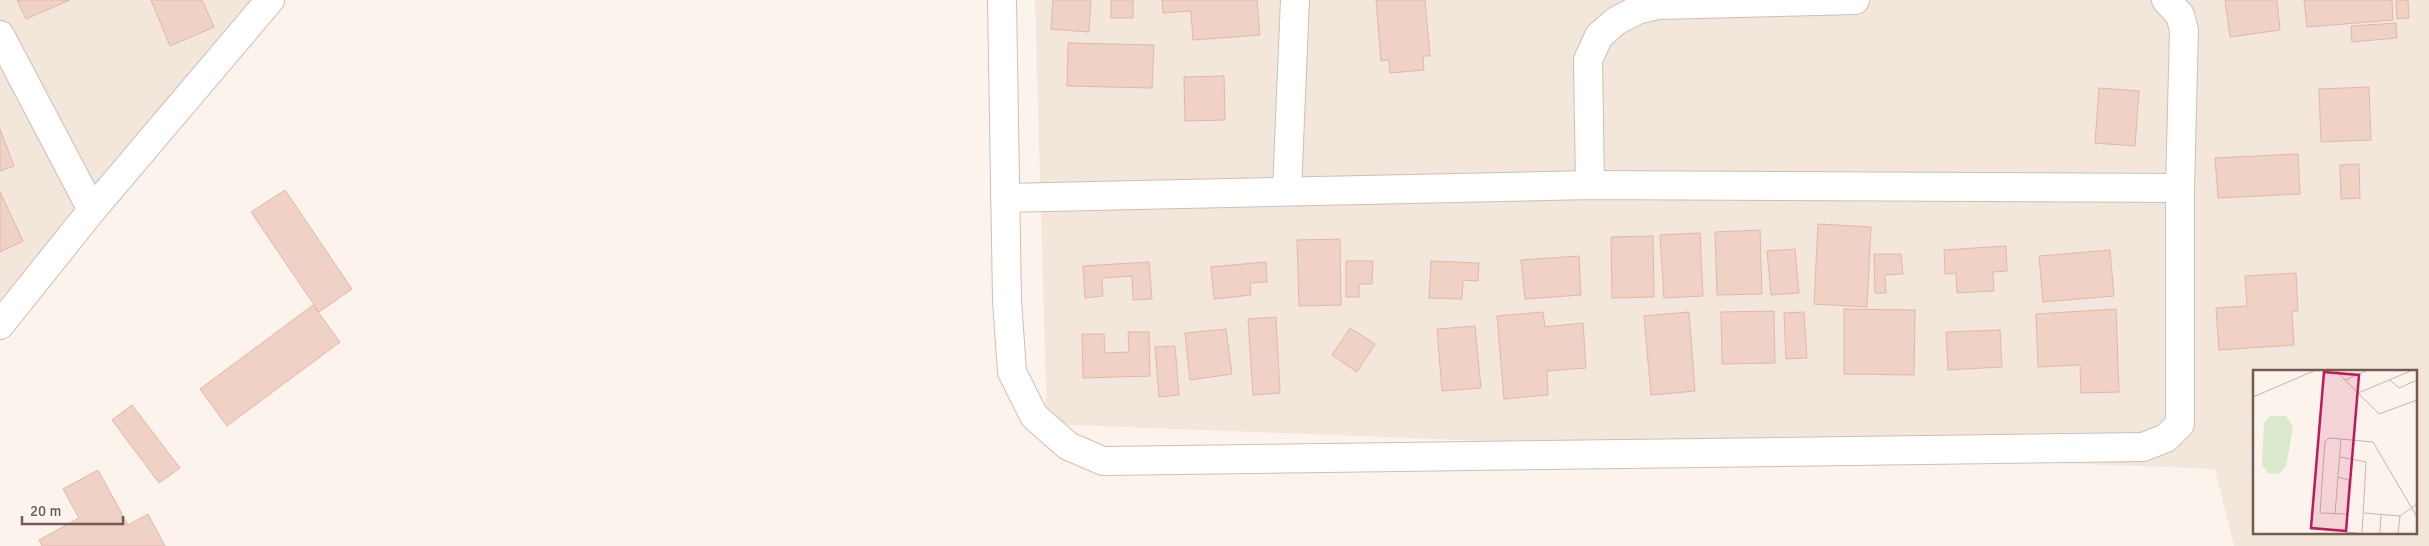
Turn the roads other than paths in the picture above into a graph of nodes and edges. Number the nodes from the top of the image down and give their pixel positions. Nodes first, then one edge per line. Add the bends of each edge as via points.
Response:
1 (270, 0) edge
2 (1002, 0) edge
3 (1295, 0) edge
4 (1855, 0) edge
5 (2166, 0) edge
6 (0, 35) edge
7 (1590, 184) junction
8 (2180, 188) junction
9 (1287, 190) junction
10 (1005, 198) junction
11 (92, 210) junction
12 (0, 325) edge

1 - 11 street
2 - 10 street
3 - 9 street
4 - 7 street via 1658,5 1637,10 1616,21 1599,36 1588,60
5 - 8 street via 2180,15 2184,30
6 - 11 street
7 - 8 street
7 - 9 street
8 - 10 street via 2180,424 2166,438 2144,447 1103,462 1068,446 1034,416 1012,372
9 - 10 street
11 - 12 street

